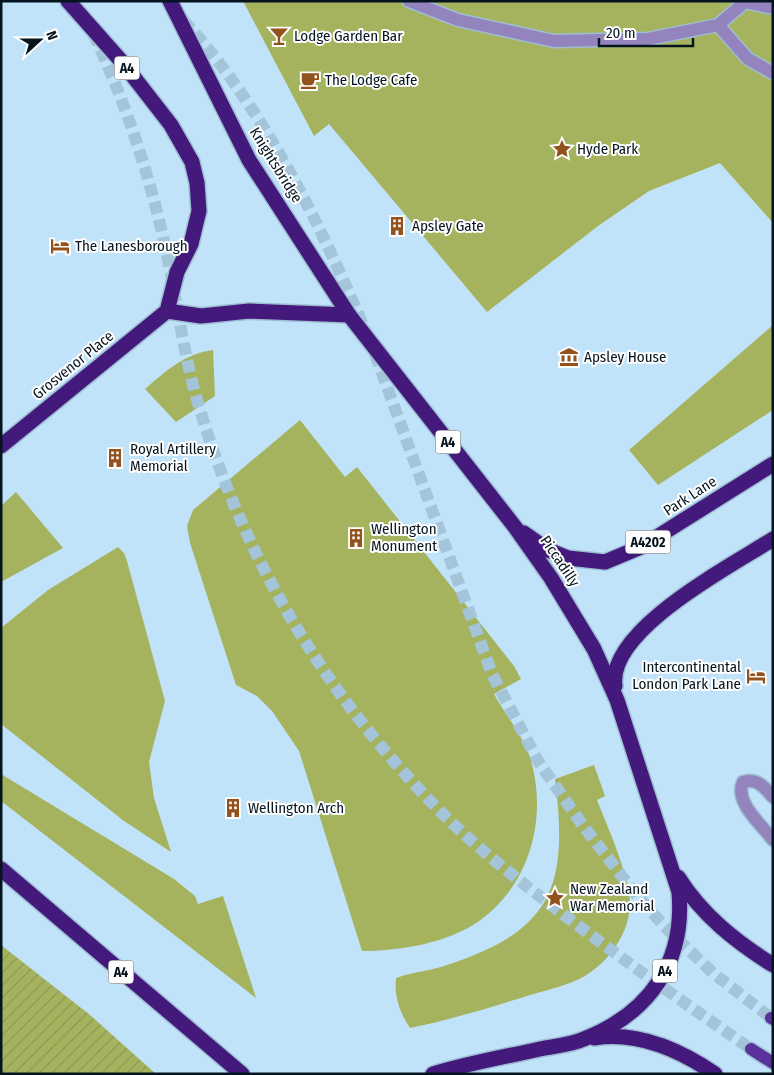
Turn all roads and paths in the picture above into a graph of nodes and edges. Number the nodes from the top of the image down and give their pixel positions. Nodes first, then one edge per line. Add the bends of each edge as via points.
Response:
1 (68, 1) edge
2 (170, 1) edge
3 (409, 1) edge
4 (773, 8) edge
5 (718, 25) junction
6 (773, 73) edge
7 (167, 311) junction
8 (349, 315) junction
9 (1, 446) edge
10 (773, 464) edge
11 (515, 526) junction
12 (773, 539) edge
13 (617, 700) junction
14 (773, 797) edge
15 (773, 840) edge
16 (671, 865) junction
17 (1, 869) edge
18 (773, 965) edge
19 (583, 1040) junction
20 (751, 1049) tunnel mouth
21 (773, 1063) edge
22 (242, 1074) edge
23 (433, 1074) edge
24 (715, 1074) edge

1 - 7 highway, A4 via 122,62 171,125 192,162 199,211
2 - 8 highway, Knightsbridge / A4 via 249,160
3 - 5 street via 458,20 554,41 648,39
4 - 5 street via 745,2
5 - 6 street via 748,59
7 - 8 highway via 201,316 249,311
7 - 9 highway, Grosvenor Place
8 - 11 highway, Piccadilly / A4
10 - 11 highway, Park Lane / A4202 via 641,547 605,562 568,558 548,550
11 - 13 highway, Piccadilly / A4 via 580,622
12 - 13 highway via 680,599 632,638 615,668
13 - 16 highway, Piccadilly / A4
14 - 15 street via 762,784 751,780 743,782 740,790 742,800
16 - 18 highway, A4 via 704,911 735,939
16 - 19 highway, A4 via 679,892 681,917 676,945 667,967 653,990 636,1008 615,1025
17 - 22 highway, A4
19 - 23 highway, A4
19 - 24 highway, A4 via 608,1036 657,1044 676,1051
20 - 21 main road

